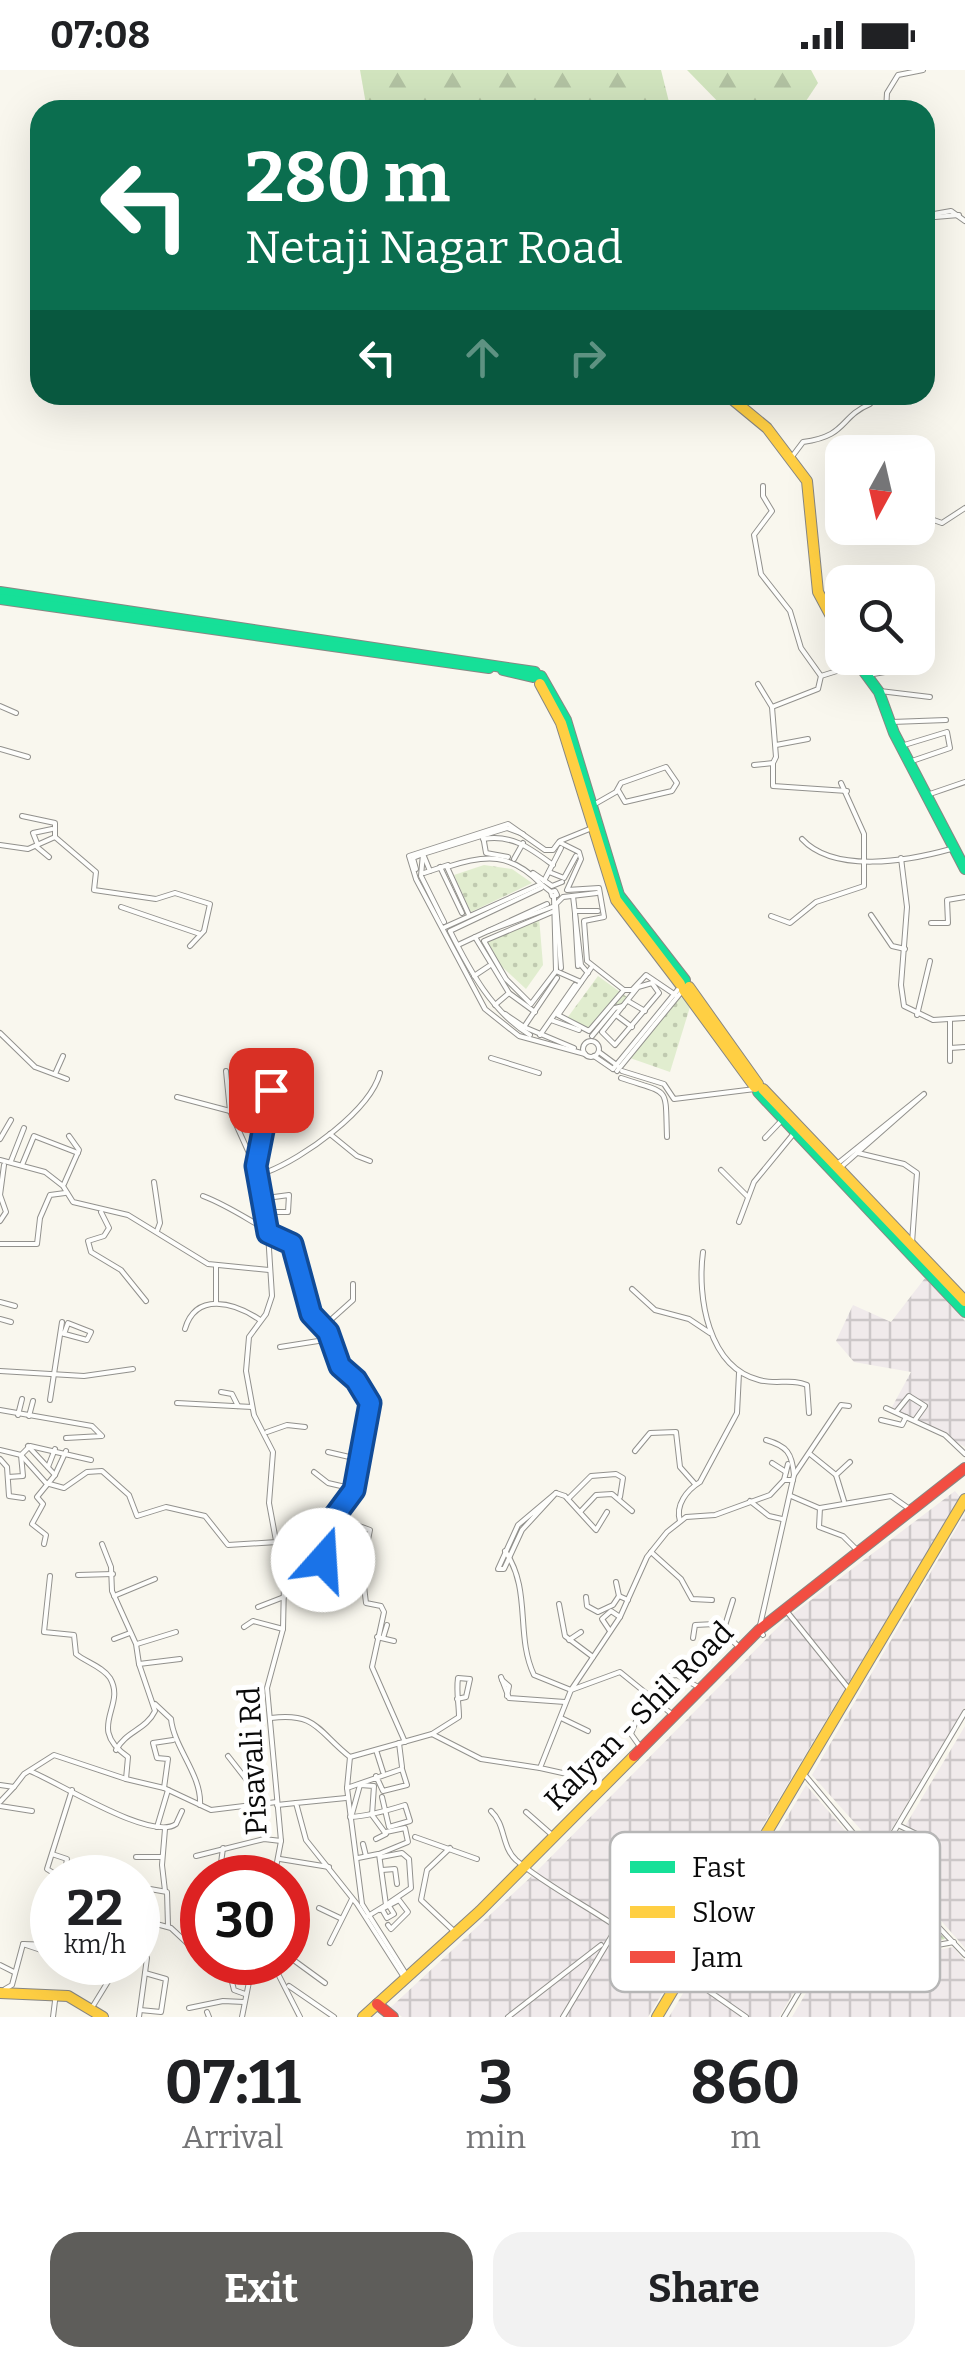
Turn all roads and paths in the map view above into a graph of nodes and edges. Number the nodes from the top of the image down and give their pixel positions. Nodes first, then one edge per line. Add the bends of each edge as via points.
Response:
1 (922, 70) edge
2 (886, 100) edge
3 (935, 214) edge
4 (965, 221) edge
5 (740, 405) edge
6 (868, 405) edge
7 (791, 458) junction
8 (763, 486) dead end
9 (965, 508) edge
10 (935, 520) edge
11 (0, 596) edge
12 (825, 605) edge
13 (825, 674) edge
14 (868, 675) edge
15 (821, 676) junction
16 (758, 684) dead end
17 (879, 692) junction
18 (930, 698) dead end
19 (0, 706) edge
20 (772, 707) junction
21 (16, 713) dead end
22 (946, 720) dead end
23 (889, 722) junction
24 (808, 739) dead end
25 (776, 745) junction
26 (901, 746) junction
27 (0, 749) edge
28 (28, 757) dead end
29 (909, 762) junction
30 (773, 763) junction
31 (754, 766) dead end
32 (965, 782) edge
33 (841, 783) dead end
34 (618, 790) junction
35 (847, 791) junction
36 (928, 795) junction
37 (589, 807) junction
38 (22, 816) dead end
39 (592, 828) junction
40 (52, 829) dead end
41 (524, 834) junction
42 (55, 838) junction
43 (483, 838) junction
44 (802, 839) dead end
45 (523, 843) junction
46 (0, 845) edge
47 (37, 845) junction
48 (560, 845) junction
49 (957, 851) edge
50 (486, 853) junction
51 (423, 854) junction
52 (576, 856) dead end
53 (49, 857) dead end
54 (901, 858) junction
55 (864, 859) junction
56 (514, 860) junction
57 (553, 865) junction
58 (440, 868) junction
59 (965, 869) edge
60 (417, 871) junction
61 (430, 871) junction
62 (549, 872) junction
63 (562, 882) dead end
64 (542, 884) junction
65 (605, 887) junction
66 (567, 890) junction
67 (554, 894) junction
68 (573, 895) junction
69 (965, 897) edge
70 (509, 902) junction
71 (121, 907) dead end
72 (550, 907) junction
73 (598, 911) dead end
74 (575, 912) junction
75 (462, 913) dead end
76 (469, 915) junction
77 (772, 916) dead end
78 (870, 916) dead end
79 (516, 917) junction
80 (444, 922) dead end
81 (931, 923) dead end
82 (442, 929) junction
83 (487, 929) junction
84 (200, 934) junction
85 (475, 937) junction
86 (458, 945) junction
87 (190, 946) dead end
88 (906, 949) junction
89 (930, 961) dead end
90 (489, 966) junction
91 (578, 966) dead end
92 (592, 966) junction
93 (588, 972) junction
94 (558, 973) junction
95 (474, 976) junction
96 (578, 984) junction
97 (682, 989) junction
98 (624, 990) junction
99 (509, 993) junction
100 (628, 1000) junction
101 (495, 1004) junction
102 (624, 1006) junction
103 (534, 1012) junction
104 (644, 1012) junction
105 (505, 1014) junction
106 (917, 1015) junction
107 (616, 1016) junction
108 (965, 1018) edge
109 (551, 1020) junction
110 (950, 1021) junction
111 (524, 1027) junction
112 (632, 1027) junction
113 (579, 1030) dead end
114 (0, 1032) edge
115 (540, 1035) junction
116 (530, 1036) junction
117 (591, 1036) junction
118 (965, 1047) edge
119 (574, 1048) dead end
120 (950, 1048) junction
121 (560, 1050) junction
122 (585, 1054) junction
123 (596, 1054) junction
124 (62, 1056) dead end
125 (491, 1058) dead end
126 (557, 1060) dead end
127 (950, 1061) dead end
128 (618, 1070) junction
129 (226, 1071) dead end
130 (540, 1072) dead end
131 (380, 1073) dead end
132 (54, 1076) junction
133 (67, 1078) dead end
134 (272, 1086) dead end
135 (758, 1087) junction
136 (177, 1098) dead end
137 (670, 1100) junction
138 (230, 1111) junction
139 (783, 1119) junction
140 (12, 1120) dead end
141 (24, 1128) dead end
142 (795, 1132) junction
143 (330, 1134) junction
144 (69, 1136) dead end
145 (666, 1137) dead end
146 (765, 1138) dead end
147 (0, 1139) edge
148 (858, 1152) junction
149 (78, 1153) junction
150 (370, 1160) dead end
151 (5, 1163) edge
152 (22, 1165) junction
153 (256, 1166) junction
154 (835, 1169) junction
155 (722, 1170) dead end
156 (1, 1178) edge
157 (154, 1182) dead end
158 (63, 1186) junction
159 (259, 1188) junction
160 (65, 1193) junction
161 (203, 1196) dead end
162 (747, 1196) junction
163 (274, 1197) dead end
164 (2, 1205) edge
165 (98, 1209) junction
166 (264, 1212) junction
167 (0, 1221) edge
168 (739, 1222) dead end
169 (156, 1232) junction
170 (268, 1233) junction
171 (0, 1244) edge
172 (912, 1244) junction
173 (703, 1252) dead end
174 (918, 1256) junction
175 (216, 1264) junction
176 (269, 1270) junction
177 (938, 1278) junction
178 (353, 1284) dead end
179 (632, 1289) dead end
180 (146, 1301) dead end
181 (965, 1301) edge
182 (0, 1302) edge
183 (216, 1303) junction
184 (15, 1306) dead end
185 (965, 1312) edge
186 (0, 1319) edge
187 (260, 1320) junction
188 (11, 1322) dead end
189 (62, 1322) dead end
190 (324, 1327) junction
191 (186, 1329) dead end
192 (62, 1334) junction
193 (714, 1336) junction
194 (331, 1339) junction
195 (280, 1347) dead end
196 (133, 1369) dead end
197 (0, 1371) edge
198 (739, 1373) junction
199 (54, 1375) junction
200 (221, 1392) dead end
201 (22, 1399) dead end
202 (50, 1400) dead end
203 (33, 1401) dead end
204 (177, 1403) dead end
205 (238, 1406) junction
206 (849, 1406) dead end
207 (252, 1407) junction
208 (886, 1408) dead end
209 (0, 1410) edge
210 (896, 1412) junction
211 (809, 1413) dead end
212 (18, 1415) junction
213 (906, 1416) junction
214 (29, 1417) junction
215 (881, 1420) dead end
216 (915, 1420) junction
217 (305, 1426) dead end
218 (265, 1433) junction
219 (66, 1438) dead end
220 (766, 1440) dead end
221 (28, 1446) junction
222 (55, 1449) junction
223 (0, 1450) edge
224 (66, 1451) junction
225 (634, 1451) dead end
226 (328, 1452) dead end
227 (22, 1454) junction
228 (810, 1454) junction
229 (965, 1454) edge
230 (0, 1459) edge
231 (358, 1459) junction
232 (91, 1460) dead end
233 (850, 1462) dead end
234 (772, 1464) dead end
235 (788, 1464) dead end
236 (48, 1467) junction
237 (965, 1471) edge
238 (314, 1472) dead end
239 (786, 1472) junction
240 (55, 1475) junction
241 (836, 1475) junction
242 (8, 1477) junction
243 (794, 1478) junction
244 (784, 1480) junction
245 (49, 1484) junction
246 (698, 1484) junction
247 (354, 1490) junction
248 (791, 1496) junction
249 (22, 1498) dead end
250 (620, 1498) junction
251 (568, 1499) junction
252 (965, 1499) edge
253 (844, 1501) junction
254 (750, 1502) junction
255 (820, 1508) junction
256 (911, 1510) junction
257 (632, 1511) dead end
258 (580, 1512) junction
259 (606, 1512) dead end
260 (782, 1519) junction
261 (680, 1521) junction
262 (351, 1523) dead end
263 (518, 1531) junction
264 (879, 1539) junction
265 (277, 1542) junction
266 (44, 1544) dead end
267 (102, 1544) dead end
268 (505, 1551) junction
269 (859, 1551) junction
270 (651, 1552) junction
271 (509, 1557) junction
272 (113, 1574) junction
273 (78, 1575) dead end
274 (50, 1576) dead end
275 (155, 1579) dead end
276 (616, 1582) dead end
277 (284, 1584) junction
278 (114, 1596) junction
279 (619, 1596) junction
280 (284, 1597) junction
281 (586, 1597) dead end
282 (628, 1600) junction
283 (712, 1600) dead end
284 (733, 1600) dead end
285 (559, 1604) dead end
286 (258, 1607) dead end
287 (788, 1613) junction
288 (620, 1617) junction
289 (244, 1626) dead end
290 (387, 1626) dead end
291 (283, 1629) junction
292 (176, 1632) dead end
293 (581, 1632) dead end
294 (610, 1632) junction
295 (724, 1632) junction
296 (130, 1633) junction
297 (761, 1633) junction
298 (381, 1635) junction
299 (114, 1638) dead end
300 (693, 1638) dead end
301 (394, 1640) dead end
302 (569, 1640) junction
303 (136, 1644) junction
304 (740, 1648) junction
305 (593, 1657) junction
306 (180, 1659) dead end
307 (139, 1664) junction
308 (659, 1677) dead end
309 (501, 1679) dead end
310 (700, 1688) junction
311 (460, 1690) dead end
312 (571, 1690) junction
313 (852, 1693) junction
314 (644, 1700) dead end
315 (565, 1702) junction
316 (154, 1704) junction
317 (965, 1712) edge
318 (673, 1715) junction
319 (559, 1717) junction
320 (271, 1718) junction
321 (588, 1731) dead end
322 (432, 1734) junction
323 (174, 1740) junction
324 (402, 1742) junction
325 (641, 1748) junction
326 (116, 1750) junction
327 (376, 1750) junction
328 (228, 1756) dead end
329 (350, 1757) junction
330 (596, 1760) dead end
331 (540, 1768) junction
332 (30, 1770) junction
333 (804, 1774) junction
334 (376, 1776) junction
335 (126, 1780) junction
336 (586, 1780) junction
337 (0, 1785) edge
338 (14, 1787) junction
339 (346, 1788) junction
340 (166, 1789) junction
341 (72, 1790) junction
342 (601, 1792) junction
343 (382, 1797) dead end
344 (346, 1798) junction
345 (296, 1803) junction
346 (0, 1804) edge
347 (277, 1804) junction
348 (200, 1805) junction
349 (253, 1805) junction
350 (100, 1806) junction
351 (182, 1810) dead end
352 (491, 1810) dead end
353 (32, 1811) dead end
354 (384, 1812) junction
355 (526, 1812) dead end
356 (97, 1813) dead end
357 (372, 1815) junction
358 (351, 1816) junction
359 (899, 1826) junction
360 (157, 1827) junction
361 (166, 1829) junction
362 (386, 1832) junction
363 (769, 1832) edge
364 (852, 1832) edge
365 (896, 1832) edge
366 (912, 1832) edge
367 (415, 1836) dead end
368 (554, 1837) junction
369 (376, 1838) dead end
370 (281, 1841) junction
371 (363, 1844) dead end
372 (223, 1848) junction
373 (450, 1848) junction
374 (52, 1854) joint
375 (55, 1855) edge
376 (199, 1855) edge
377 (222, 1855) edge
378 (279, 1855) edge
379 (366, 1856) junction
380 (379, 1856) junction
381 (162, 1857) joint
382 (358, 1858) junction
383 (477, 1859) dead end
384 (310, 1864) edge
385 (529, 1866) junction
386 (329, 1867) junction
387 (382, 1870) junction
388 (397, 1884) dead end
389 (160, 1891) edge
390 (165, 1892) junction
391 (352, 1899) junction
392 (388, 1906) junction
393 (319, 1908) dead end
394 (381, 1910) junction
395 (368, 1916) junction
396 (340, 1918) junction
397 (610, 1922) edge
398 (160, 1925) edge
399 (388, 1925) dead end
400 (168, 1927) junction
401 (940, 1927) edge
402 (456, 1933) junction
403 (610, 1937) edge
404 (180, 1938) edge
405 (330, 1942) dead end
406 (606, 1942) junction
407 (954, 1942) junction
408 (23, 1944) junction
409 (30, 1944) edge
410 (940, 1944) edge
411 (30, 1946) edge
412 (965, 1955) edge
413 (0, 1965) edge
414 (14, 1972) junction
415 (310, 1972) edge
416 (160, 1977) edge
417 (406, 1977) junction
418 (324, 1983) dead end
419 (110, 1985) edge
420 (143, 1985) edge
421 (232, 1985) edge
422 (247, 1985) edge
423 (286, 1985) edge
424 (287, 1985) edge
425 (672, 1992) edge
426 (712, 1992) edge
427 (799, 1992) edge
428 (1, 1993) edge
429 (56, 1993) junction
430 (245, 1994) junction
431 (244, 2002) junction
432 (189, 2008) dead end
433 (140, 2010) junction
434 (380, 2010) edge
435 (97, 2013) edge
436 (52, 2017) edge
437 (138, 2017) edge
438 (242, 2017) edge
439 (300, 2017) edge
440 (334, 2017) edge
441 (366, 2017) edge
442 (393, 2017) edge
443 (508, 2017) edge
444 (562, 2017) edge
445 (657, 2017) edge
446 (746, 2017) edge
447 (784, 2017) edge

1 - 2 street via 898,76
3 - 4 street via 951,211
5 - 7 street
6 - 7 street via 831,437 803,442
7 - 12 street via 810,496 818,592
8 - 15 street via 772,510 754,535 761,574 790,612
9 - 10 street
11 - 37 street via 537,676 566,720
13 - 15 street
14 - 17 street
15 - 20 street via 818,690
16 - 20 street
17 - 18 street
17 - 23 street
19 - 21 street
20 - 25 street
22 - 23 street
23 - 26 street
24 - 25 street
25 - 30 street
26 - 29 street
26 - 29 street via 946,732 950,748
27 - 28 street
29 - 36 street
30 - 31 street
30 - 35 street via 772,786
32 - 36 street
33 - 35 street
34 - 34 street via 621,783 666,767 677,783 636,803 625,802
34 - 37 street
35 - 55 street via 864,834
36 - 49 street
37 - 39 street
37 - 65 street
38 - 42 street via 55,822
39 - 48 street
39 - 65 street
40 - 47 street via 33,832
41 - 43 street via 507,828
41 - 48 street via 548,851
41 - 60 street via 505,825 412,853
42 - 47 street
42 - 84 street via 94,869 94,890 156,899 172,892 210,904
43 - 45 street
43 - 50 street
43 - 51 street
44 - 55 street via 815,853 836,860
45 - 56 street
45 - 57 street
46 - 47 street
47 - 53 street
48 - 57 street
48 - 66 street via 581,857
49 - 54 street
49 - 59 street
50 - 56 street
50 - 58 street
51 - 60 street
51 - 61 street
52 - 62 street via 564,878
54 - 55 street
54 - 88 street
55 - 77 street via 863,887 816,902 790,923
56 - 64 street
57 - 62 street
58 - 61 street
58 - 75 street
60 - 61 street
60 - 80 street
60 - 82 street
62 - 64 street
63 - 64 street
64 - 67 street
64 - 70 street
64 - 76 street
64 - 76 street via 511,860 483,856 447,867
65 - 66 street
65 - 68 street
65 - 92 street via 606,916 584,921
65 - 97 street
66 - 67 street
67 - 72 street
68 - 74 street
68 - 94 street via 555,907
69 - 81 street via 948,900 948,923
70 - 79 street
70 - 86 street via 451,928
71 - 84 street
72 - 79 street
72 - 83 street via 491,933
72 - 94 street
72 - 94 street via 484,941 506,979 531,1004
73 - 74 street
74 - 91 street
74 - 93 street via 581,966
76 - 82 street
78 - 88 street via 892,946
79 - 83 street
82 - 116 street via 485,1009 502,1026
83 - 85 street
84 - 87 street
85 - 86 street
85 - 90 street
86 - 95 street
88 - 106 street via 902,997
89 - 106 street
90 - 95 street
90 - 99 street
92 - 93 street
92 - 98 street
93 - 96 street
94 - 96 street
94 - 103 street
95 - 101 street
96 - 109 street
96 - 117 street via 558,1015
97 - 98 street via 648,974
97 - 128 street
97 - 135 street
98 - 117 street
99 - 101 street
99 - 103 street
100 - 102 street
100 - 104 street
100 - 104 street via 642,984 652,984 659,992
101 - 105 street
102 - 107 street
102 - 117 street via 614,1008
103 - 111 street
104 - 112 street
105 - 111 street
105 - 116 street
106 - 110 street
107 - 112 street
107 - 112 street via 601,1033 615,1044
108 - 110 street
109 - 113 street
109 - 115 street
110 - 120 street
111 - 115 street
114 - 132 street via 35,1067
115 - 119 street
116 - 121 street
117 - 122 street
117 - 123 street
118 - 120 street
120 - 127 street
121 - 122 street
121 - 126 street
122 - 123 street
123 - 128 street
124 - 132 street
125 - 130 street
128 - 137 street via 664,1084
129 - 138 street
131 - 143 street via 371,1094
132 - 133 street
134 - 153 street
135 - 137 street
135 - 139 street
135 - 154 street
136 - 138 street
137 - 145 street
138 - 153 street
139 - 142 street
139 - 146 street
140 - 147 street
141 - 151 street
142 - 154 street
142 - 162 street
143 - 150 street
143 - 159 street via 295,1162 268,1172
144 - 149 street
148 - 154 street
148 - 154 street via 911,1104
148 - 172 street via 917,1173
149 - 152 street via 34,1136
149 - 158 street
151 - 152 street
151 - 156 street
152 - 158 street
153 - 159 street
154 - 172 street
154 - 174 street
155 - 162 street
156 - 164 street
157 - 169 street
158 - 160 street
159 - 166 street
160 - 165 street via 76,1204
160 - 171 street via 50,1196 36,1244
161 - 170 street via 246,1214
162 - 168 street
163 - 166 street via 290,1196 288,1212
164 - 167 street
165 - 169 street via 122,1213
165 - 180 street via 110,1228 88,1241 91,1252 121,1270
166 - 170 street
169 - 175 street
170 - 176 street
170 - 190 street via 292,1244 307,1305
172 - 174 street
173 - 193 street via 700,1294
174 - 177 street
175 - 176 street
175 - 183 street
176 - 187 street via 272,1296
177 - 181 street
177 - 185 street
178 - 190 street via 350,1304
179 - 193 street via 654,1310 690,1319
182 - 184 street
183 - 187 street
183 - 191 street via 191,1313
186 - 188 street
187 - 207 street via 248,1342
189 - 192 street
190 - 194 street
192 - 192 street via 88,1340 91,1331 68,1323
192 - 199 street
193 - 198 street
194 - 195 street
194 - 231 street via 340,1366 370,1403
196 - 199 street
197 - 199 street
198 - 211 street via 807,1385
198 - 246 street via 737,1413
199 - 202 street
200 - 205 street via 232,1394
201 - 212 street
203 - 214 street
204 - 205 street
205 - 207 street
206 - 228 street via 841,1405
207 - 218 street, Pisavali Rd
208 - 210 street
209 - 212 street
210 - 213 street
210 - 216 street via 909,1396 925,1406
212 - 214 street
213 - 215 street via 902,1425
213 - 216 street
214 - 219 street via 92,1426 102,1436
216 - 229 street
217 - 218 street via 287,1424
218 - 265 street, Pisavali Rd via 273,1452 269,1503
220 - 243 street via 786,1447
221 - 222 street
221 - 227 street
221 - 236 street
222 - 224 street
222 - 236 street
223 - 227 street
224 - 232 street
224 - 240 street
225 - 246 street via 650,1432 676,1432 680,1466
226 - 231 street
227 - 242 street via 23,1476
227 - 245 street
228 - 241 street
228 - 243 street
230 - 242 street
231 - 247 street
233 - 241 street
234 - 239 street
235 - 239 street
236 - 240 street
237 - 256 street, Kalyan - Shil Road
237 - 264 street, Kalyan - Shil Road
238 - 247 street
239 - 244 street
240 - 245 street
241 - 253 street
242 - 249 street via 9,1496
243 - 244 street
243 - 248 street
244 - 254 street via 775,1492
245 - 265 street via 68,1488 87,1472 102,1472 129,1495 137,1516 170,1508 205,1516 228,1545
245 - 266 street via 37,1497 43,1504 32,1522 46,1535
246 - 261 street via 682,1502
247 - 277 street via 323,1532 320,1573
248 - 255 street
248 - 260 street
250 - 251 street via 622,1478 616,1474 593,1475
250 - 257 street
250 - 258 street via 596,1495
251 - 258 street
251 - 263 street via 553,1493
252 - 313 street
253 - 255 street
253 - 256 street via 890,1496
254 - 260 street
254 - 261 street
255 - 269 street via 819,1527 844,1536
256 - 264 street, Kalyan - Shil Road
258 - 259 street via 596,1530
260 - 297 street
261 - 270 street
262 - 298 street via 370,1530 361,1590 366,1603 383,1609
263 - 268 street
263 - 271 street
264 - 269 street, Kalyan - Shil Road
264 - 287 street, Kalyan - Shil Road
265 - 277 street, Pisavali Rd
267 - 272 street
268 - 271 street
268 - 271 street via 498,1567 504,1569
269 - 297 street, Kalyan - Shil Road
270 - 282 street
270 - 283 street via 692,1599
271 - 312 street via 524,1604 522,1642 532,1671
272 - 273 street
272 - 278 street
274 - 326 street via 44,1632 74,1636 76,1654 110,1678 114,1692 107,1719
275 - 278 street
276 - 279 street
277 - 280 street, Pisavali Rd
278 - 296 street
279 - 281 street via 598,1612
279 - 282 street
280 - 286 street
280 - 291 street, Pisavali Rd
282 - 288 street
284 - 295 street
285 - 302 street
287 - 297 street, Kalyan - Shil Road
287 - 313 street
288 - 294 street
288 - 294 street via 610,1611 602,1619
289 - 291 street via 253,1620
290 - 298 street
291 - 320 street, Pisavali Rd via 268,1680
292 - 303 street
293 - 302 street
294 - 305 street
295 - 300 street via 714,1624 695,1625
295 - 304 street
296 - 299 street
296 - 303 street
297 - 304 street, Kalyan - Shil Road
297 - 342 street, Kalyan - Shil Road
298 - 301 street
298 - 324 street via 372,1666
302 - 305 street
303 - 307 street
304 - 310 street, Kalyan - Shil Road
305 - 312 street
306 - 307 street
307 - 316 street
308 - 310 street via 677,1675
309 - 315 street via 507,1696
310 - 318 street, Kalyan - Shil Road
311 - 322 street via 458,1717
312 - 315 street
312 - 318 street via 620,1672
313 - 333 street
314 - 325 street via 630,1734
315 - 319 street
316 - 323 street via 171,1718
316 - 326 street via 153,1717
317 - 359 street
318 - 325 street, Kalyan - Shil Road
319 - 321 street
319 - 331 street
320 - 329 street via 310,1720
320 - 347 street, Pisavali Rd
322 - 324 street
322 - 331 street via 481,1759
323 - 340 street via 153,1742 157,1758 168,1759
323 - 348 street
324 - 327 street
324 - 327 street via 404,1765 394,1769 382,1771
325 - 342 street, Kalyan - Shil Road
326 - 335 street via 128,1756
327 - 329 street
328 - 349 street via 253,1788
329 - 339 street
330 - 336 street
331 - 336 street
332 - 335 street via 54,1755
332 - 338 street
332 - 341 street
333 - 363 street
333 - 364 street
334 - 334 street via 403,1769 408,1784 383,1791
334 - 339 street
335 - 340 street
336 - 342 street
337 - 338 street
338 - 346 street
339 - 344 street
340 - 348 street
340 - 360 street
341 - 350 street
341 - 374 street
342 - 368 street, Kalyan - Shil Road
342 - 385 street, Kalyan - Shil Road
343 - 354 street
344 - 345 street
344 - 358 street
345 - 347 street
345 - 386 street via 304,1836
346 - 353 street
347 - 349 street
347 - 370 street, Pisavali Rd
348 - 349 street
350 - 356 street
350 - 360 street
351 - 361 street
352 - 385 street via 512,1855
354 - 354 street via 390,1827 411,1820 406,1806
354 - 357 street
355 - 368 street
357 - 358 street
357 - 358 street via 377,1792 364,1783
357 - 362 street
358 - 382 street
359 - 365 street
359 - 366 street
360 - 361 street
361 - 381 street
362 - 369 street
362 - 380 street via 405,1828 408,1844
367 - 373 street
368 - 385 street, Kalyan - Shil Road
370 - 372 street
370 - 378 street, Pisavali Rd
371 - 379 street
372 - 376 street
372 - 377 street
373 - 383 street
373 - 402 street via 426,1870 421,1900
374 - 375 street
379 - 380 street
379 - 382 street
380 - 387 street
380 - 392 street via 409,1859 411,1888
381 - 390 street
382 - 395 street
384 - 386 street
385 - 397 street
385 - 402 street, Kalyan - Shil Road
385 - 434 street, Kalyan - Shil Road
386 - 391 street
387 - 388 street via 395,1869
387 - 392 street
389 - 390 street
390 - 400 street
391 - 396 street
391 - 417 street
392 - 394 street
392 - 394 street via 394,1914 388,1918
392 - 399 street via 401,1901 408,1914 391,1930
393 - 396 street
394 - 395 street
395 - 417 street
396 - 405 street
398 - 400 street
400 - 404 street
401 - 407 street
402 - 417 street, Kalyan - Shil Road
403 - 406 street
406 - 443 street
406 - 444 street
407 - 410 street
407 - 412 street
408 - 409 street
408 - 411 street
408 - 414 street
413 - 414 street
414 - 428 street via 12,1985
415 - 418 street
416 - 433 street via 166,1979 161,2012
417 - 434 street, Kalyan - Shil Road
419 - 435 street
420 - 433 street
421 - 430 street
422 - 430 street
423 - 439 street
424 - 440 street
425 - 445 street
426 - 446 street
427 - 447 street
428 - 429 street
429 - 435 street via 79,1998
429 - 436 street
430 - 431 street
431 - 432 street
431 - 438 street
433 - 437 street
434 - 441 street, Kalyan - Shil Road
434 - 442 street

